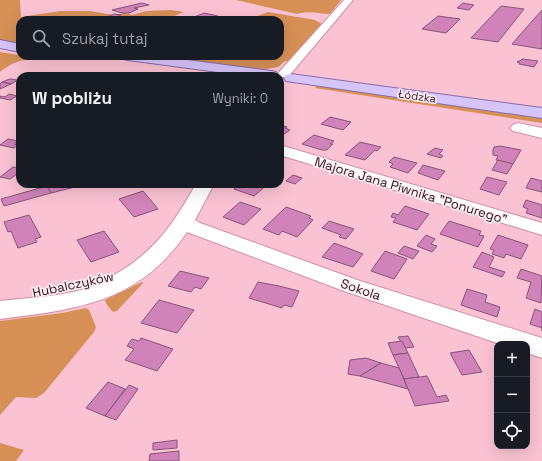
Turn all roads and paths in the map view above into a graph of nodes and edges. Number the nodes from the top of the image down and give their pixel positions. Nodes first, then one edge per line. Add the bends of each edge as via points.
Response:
1 (349, 0) edge
2 (0, 44) edge
3 (16, 47) edge
4 (157, 60) edge
5 (243, 72) edge
6 (284, 72) edge
7 (284, 78) edge
8 (542, 114) edge
9 (518, 128) dead end
10 (542, 133) edge
11 (284, 151) edge
12 (203, 188) edge
13 (184, 222) junction
14 (542, 229) edge
15 (145, 264) junction
16 (0, 297) edge
17 (0, 310) edge
18 (542, 348) edge

1 - 6 street
2 - 3 main road
4 - 5 main road, Łódzka
7 - 8 main road, Łódzka
9 - 10 street
11 - 14 street, Majora Jana Piwnika "Ponurego"
12 - 13 street, Hubalczyków
13 - 15 street, Hubalczyków via 171,240
13 - 18 street, Sokola via 352,286
15 - 16 street, Hubalczyków via 88,283 52,291
15 - 17 street, Hubalczyków via 119,282 93,295 57,303

